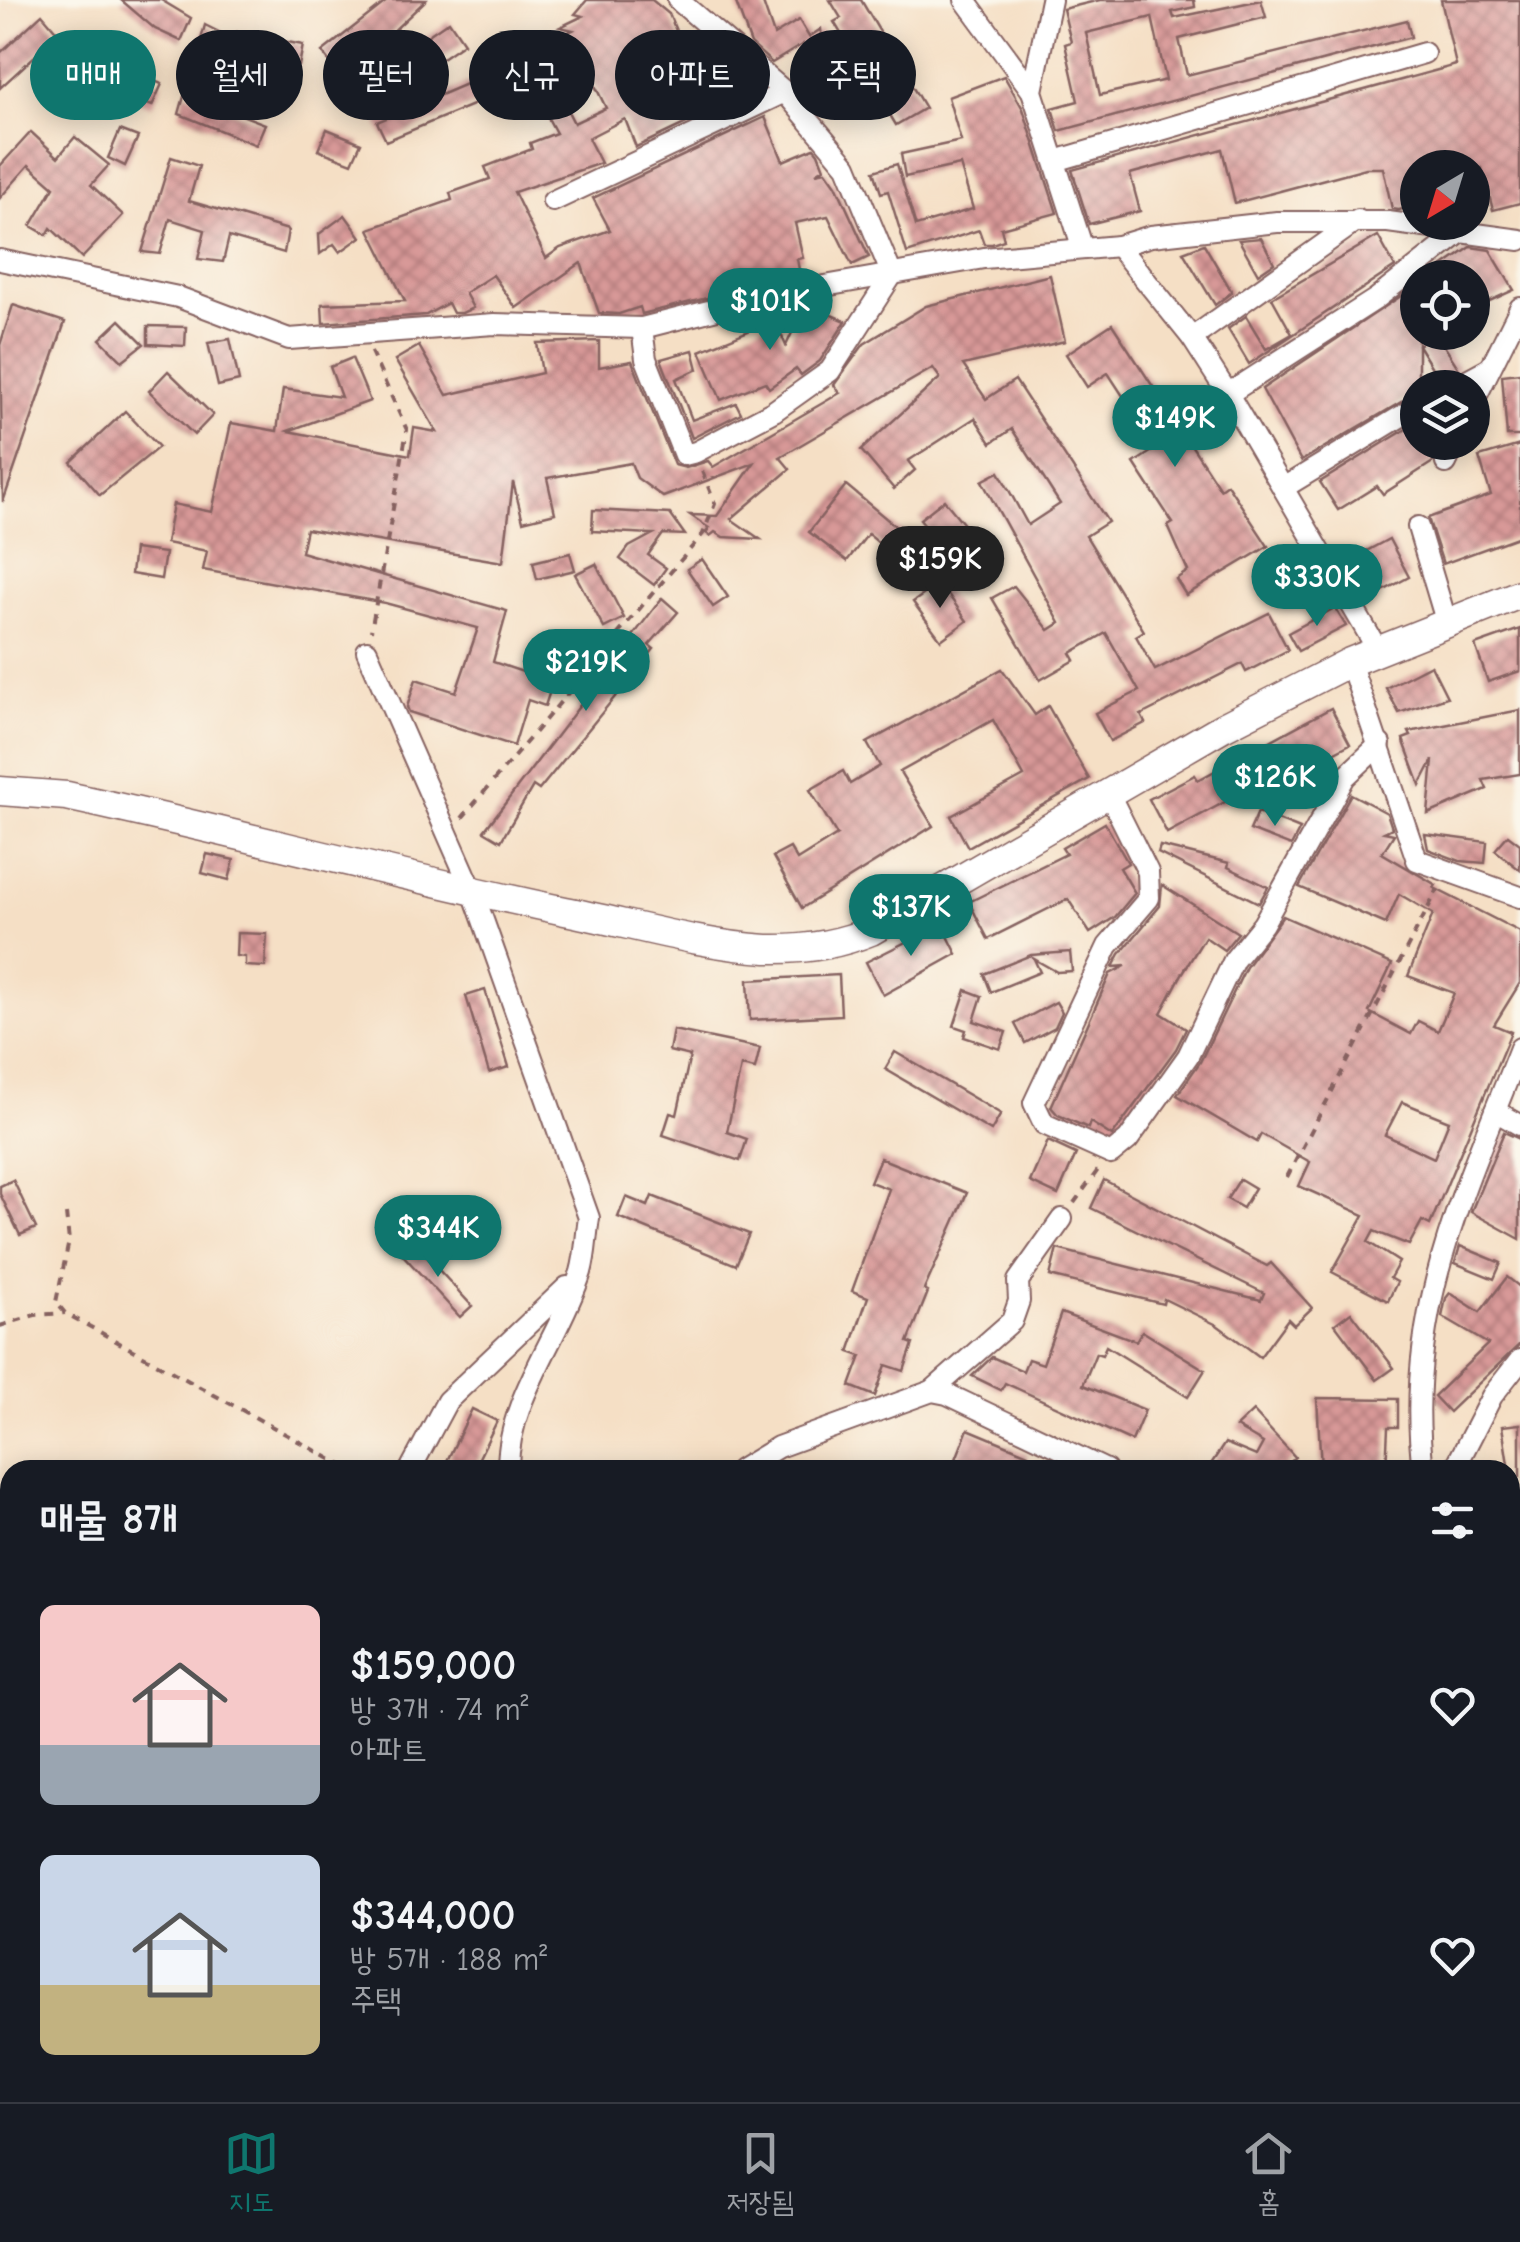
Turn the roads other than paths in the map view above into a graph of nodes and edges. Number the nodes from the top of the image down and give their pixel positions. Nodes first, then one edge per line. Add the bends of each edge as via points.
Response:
1 (678, 0) edge
2 (966, 0) edge
3 (1049, 2) edge
4 (1424, 53) dead end
5 (1032, 91) junction
6 (785, 92) junction
7 (1054, 162) junction
8 (553, 201) dead end
9 (1358, 220) junction
10 (1400, 225) edge
11 (1490, 236) edge
12 (1451, 240) edge
13 (1520, 240) edge
14 (1082, 246) junction
15 (1118, 246) junction
16 (0, 260) edge
17 (892, 275) junction
18 (1520, 308) edge
19 (642, 328) junction
20 (1192, 338) junction
21 (1489, 368) joint
22 (1485, 370) edge
23 (1228, 394) junction
24 (1400, 417) edge
25 (1447, 460) edge
26 (1446, 463) dead end
27 (1283, 488) junction
28 (1418, 526) dead end
29 (1520, 594) edge
30 (1447, 624) junction
31 (368, 651) road end
32 (1379, 652) junction
33 (1350, 662) junction
34 (1380, 744) junction
35 (0, 791) edge
36 (1109, 794) junction
37 (473, 892) junction
38 (1520, 897) edge
39 (1520, 1048) edge
40 (1495, 1112) junction
41 (1520, 1124) edge
42 (1062, 1218) road end
43 (581, 1270) junction
44 (1520, 1360) edge
45 (932, 1391) junction
46 (508, 1459) edge
47 (415, 1460) edge
48 (756, 1460) edge
49 (1085, 1460) edge
50 (1421, 1460) edge
51 (1459, 1460) edge

1 - 6 street
2 - 5 street
3 - 5 street
4 - 7 street
5 - 7 street
6 - 8 street
6 - 17 street via 848,166
7 - 14 street
9 - 10 street
9 - 15 street via 1277,222
9 - 20 street
11 - 13 street
12 - 23 street via 1376,299
14 - 15 street
14 - 17 street
15 - 20 street
16 - 19 street via 178,297 289,339 494,324
17 - 19 street via 768,296
17 - 19 street via 830,371 774,411 684,455 646,359
18 - 21 street
20 - 23 street
21 - 22 street
23 - 27 street
24 - 27 street
25 - 26 street
27 - 32 street
28 - 30 street
29 - 30 street
30 - 32 street
31 - 37 street
32 - 33 street
33 - 34 street
33 - 36 street
34 - 36 street via 1345,777 1262,924 1234,960 1188,1056 1128,1140 1110,1154 1044,1124 1034,1104 1108,946 1148,898 1148,872
34 - 38 street via 1417,860
35 - 37 street via 67,796
36 - 37 street via 840,944 736,945
37 - 43 street via 588,1218
39 - 40 street
40 - 41 street
40 - 50 street via 1450,1220 1428,1301
42 - 45 street via 1018,1281 1012,1321
43 - 46 street
43 - 47 street via 448,1400
44 - 51 street via 1492,1396
45 - 48 street
45 - 49 street

